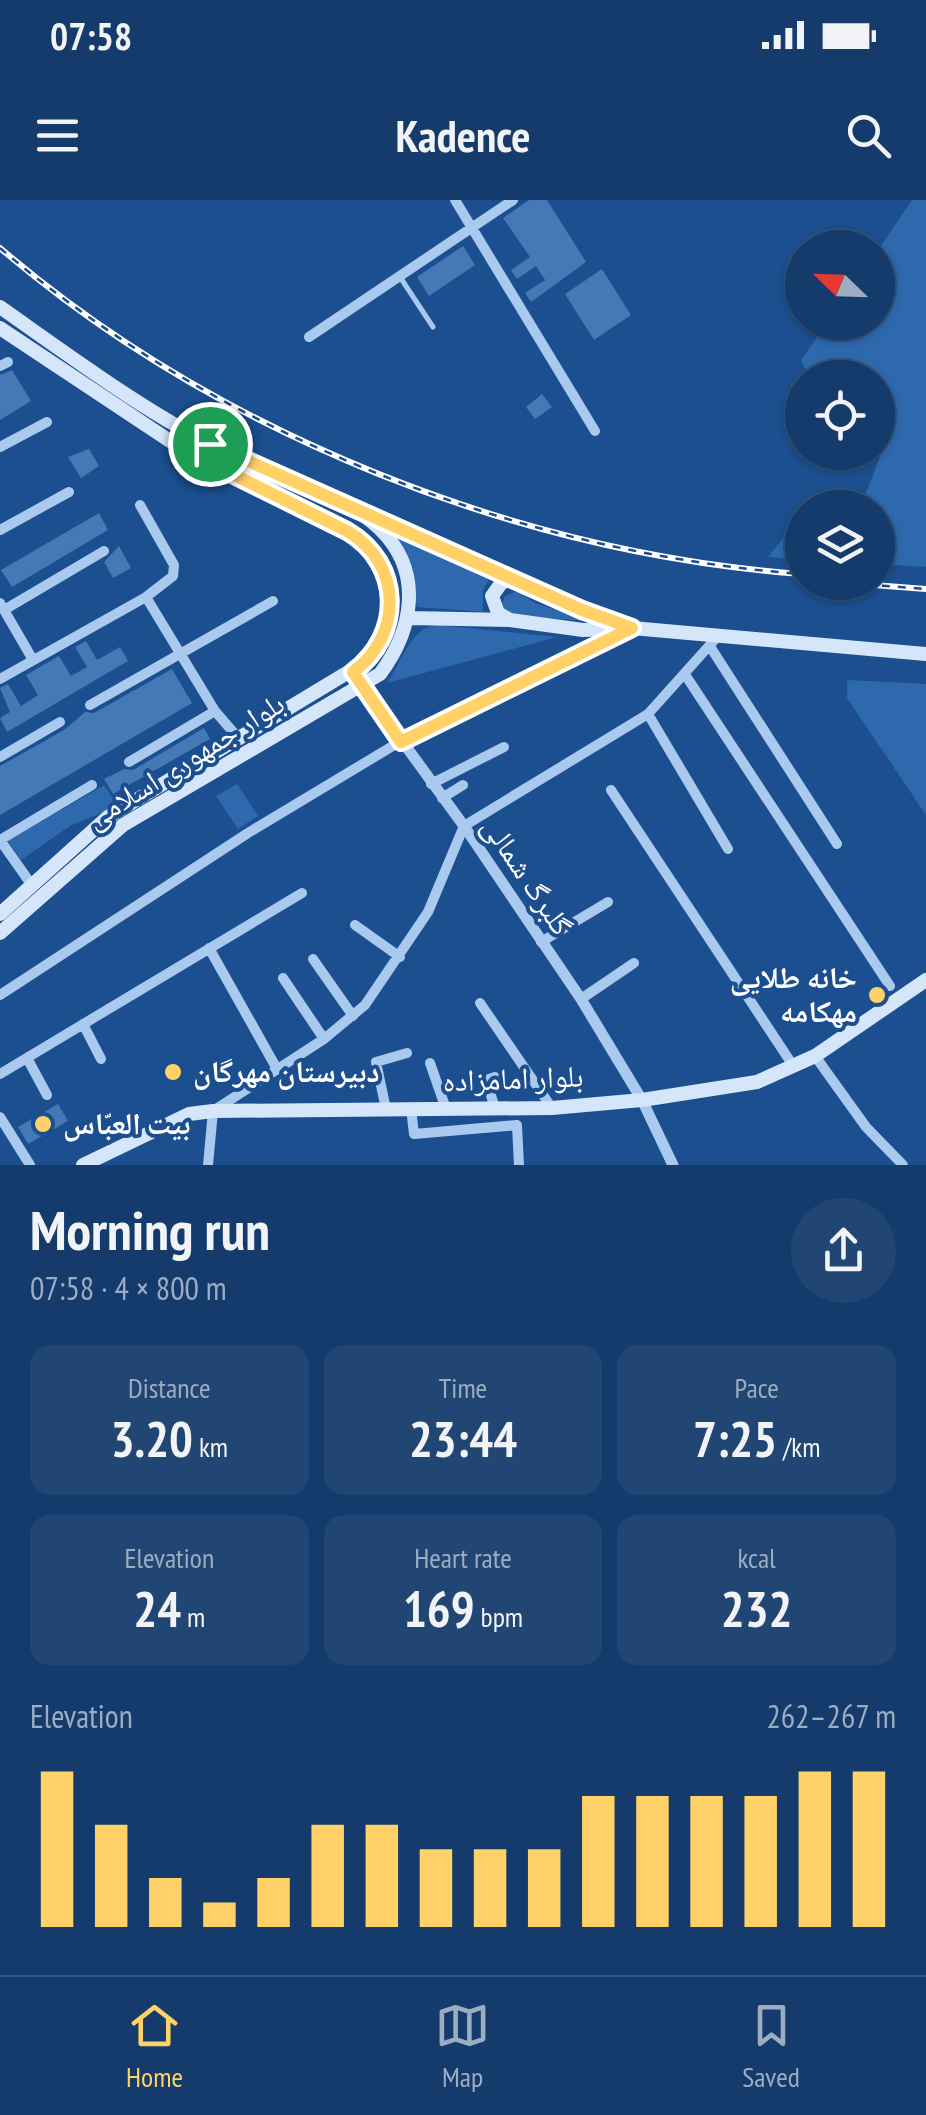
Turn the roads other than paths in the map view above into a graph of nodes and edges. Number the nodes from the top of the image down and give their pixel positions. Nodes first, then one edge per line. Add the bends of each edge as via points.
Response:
1 (455, 200) edge
2 (513, 200) edge
3 (472, 226) junction
4 (400, 277) junction
5 (0, 307) edge
6 (0, 328) edge
7 (433, 328) dead end
8 (308, 338) dead end
9 (46, 422) dead end
10 (595, 431) dead end
11 (210, 444) junction
12 (0, 446) edge
13 (202, 459) junction
14 (69, 492) dead end
15 (140, 505) dead end
16 (346, 505) junction
17 (0, 530) edge
18 (104, 551) dead end
19 (516, 580) junction
20 (146, 597) junction
21 (273, 600) dead end
22 (2, 606) edge
23 (410, 618) junction
24 (510, 620) junction
25 (632, 628) junction
26 (714, 643) junction
27 (179, 652) junction
28 (926, 654) edge
29 (33, 660) junction
30 (353, 672) junction
31 (686, 676) junction
32 (0, 679) edge
33 (362, 686) junction
34 (90, 705) dead end
35 (214, 711) junction
36 (648, 714) junction
37 (60, 722) dead end
38 (240, 740) junction
39 (401, 742) junction
40 (504, 747) dead end
41 (0, 758) edge
42 (129, 762) dead end
43 (432, 784) junction
44 (92, 785) dead end
45 (463, 785) dead end
46 (612, 790) dead end
47 (442, 798) junction
48 (464, 826) junction
49 (0, 840) edge
50 (837, 844) dead end
51 (728, 849) dead end
52 (31, 884) junction
53 (302, 893) dead end
54 (608, 902) dead end
55 (0, 914) edge
56 (355, 925) dead end
57 (0, 934) edge
58 (540, 942) junction
59 (209, 948) junction
60 (400, 957) junction
61 (312, 959) dead end
62 (634, 964) dead end
63 (283, 978) dead end
64 (926, 980) edge
65 (890, 986) dead end
66 (0, 995) edge
67 (581, 999) junction
68 (480, 1004) dead end
69 (353, 1016) junction
70 (84, 1024) junction
71 (324, 1039) junction
72 (407, 1053) dead end
73 (815, 1056) junction
74 (27, 1058) junction
75 (101, 1059) dead end
76 (430, 1063) dead end
77 (794, 1067) junction
78 (277, 1068) junction
79 (0, 1074) edge
80 (491, 1078) dead end
81 (47, 1095) dead end
82 (642, 1100) junction
83 (495, 1108) junction
84 (552, 1108) junction
85 (386, 1109) junction
86 (410, 1109) junction
87 (446, 1110) junction
88 (212, 1111) junction
89 (0, 1117) edge
90 (107, 1160) edge
91 (30, 1165) edge
92 (83, 1165) edge
93 (208, 1165) edge
94 (519, 1165) edge
95 (673, 1165) edge
96 (902, 1165) edge

1 - 3 street
2 - 3 street
3 - 4 street
3 - 10 street
4 - 7 lane
4 - 8 street
5 - 11 main road
6 - 13 main road, بلوار جمهوری اسلامی
9 - 12 street
11 - 13 main road
11 - 16 main road
13 - 30 main road, بلوار جمهوری اسلامی via 347,531 373,552 388,580 388,625 380,647
14 - 17 street
15 - 20 street via 175,570
16 - 19 main road
16 - 23 main road via 394,548
18 - 22 street
19 - 24 main road via 502,582 492,596
19 - 25 main road
20 - 27 street
20 - 29 street
21 - 27 street
22 - 29 street
23 - 24 main road
23 - 33 main road, بلوار جمهوری اسلامی via 395,654
24 - 25 main road via 583,630
25 - 26 main road
25 - 39 street
26 - 28 main road
26 - 31 street
26 - 50 street
27 - 34 street
27 - 35 street
29 - 32 street
30 - 33 main road
30 - 38 main road, بلوار جمهوری اسلامی
31 - 36 street
31 - 65 street
33 - 39 street, گلبرگ شمالی
33 - 57 main road, بلوار جمهوری اسلامی via 123,825
35 - 38 street
35 - 42 street
36 - 48 street
36 - 51 street
37 - 41 street
38 - 52 main road, بلوار جمهوری اسلامی via 108,817
39 - 43 street, گلبرگ شمالی
39 - 66 street
40 - 43 street
43 - 47 street, گلبرگ شمالی
44 - 49 street
45 - 47 street
46 - 77 street
47 - 48 street, گلبرگ شمالی
48 - 58 street, گلبرگ شمالی
48 - 60 street via 428,912
49 - 52 street
52 - 55 main road, بلوار جمهوری اسلامی
53 - 59 street
54 - 58 street
56 - 60 street
58 - 67 street, گلبرگ شمالی
59 - 70 street
59 - 78 street
60 - 69 street
61 - 69 street
62 - 67 street
63 - 71 street
64 - 73 main road, بلوار امامزاده
67 - 82 street, گلبرگ شمالی
68 - 84 street
69 - 71 street
70 - 74 street
70 - 75 street
71 - 78 street
72 - 85 street via 376,1062
73 - 77 main road, بلوار امامزاده
73 - 96 street
74 - 79 street
74 - 81 street
76 - 87 street
77 - 82 main road, بلوار امامزاده via 757,1082
78 - 88 street
80 - 83 street
82 - 84 main road, بلوار امامزاده
82 - 95 street, گلبرگ شمالی
83 - 84 main road, بلوار امامزاده
83 - 87 main road, بلوار امامزاده
85 - 86 main road, بلوار امامزاده
85 - 88 main road, بلوار امامزاده
86 - 87 main road, بلوار امامزاده
86 - 94 street via 414,1134 517,1126
88 - 90 main road, بلوار امامزاده via 188,1114
88 - 93 street
89 - 91 street
90 - 92 main road, بلوار امامزاده

